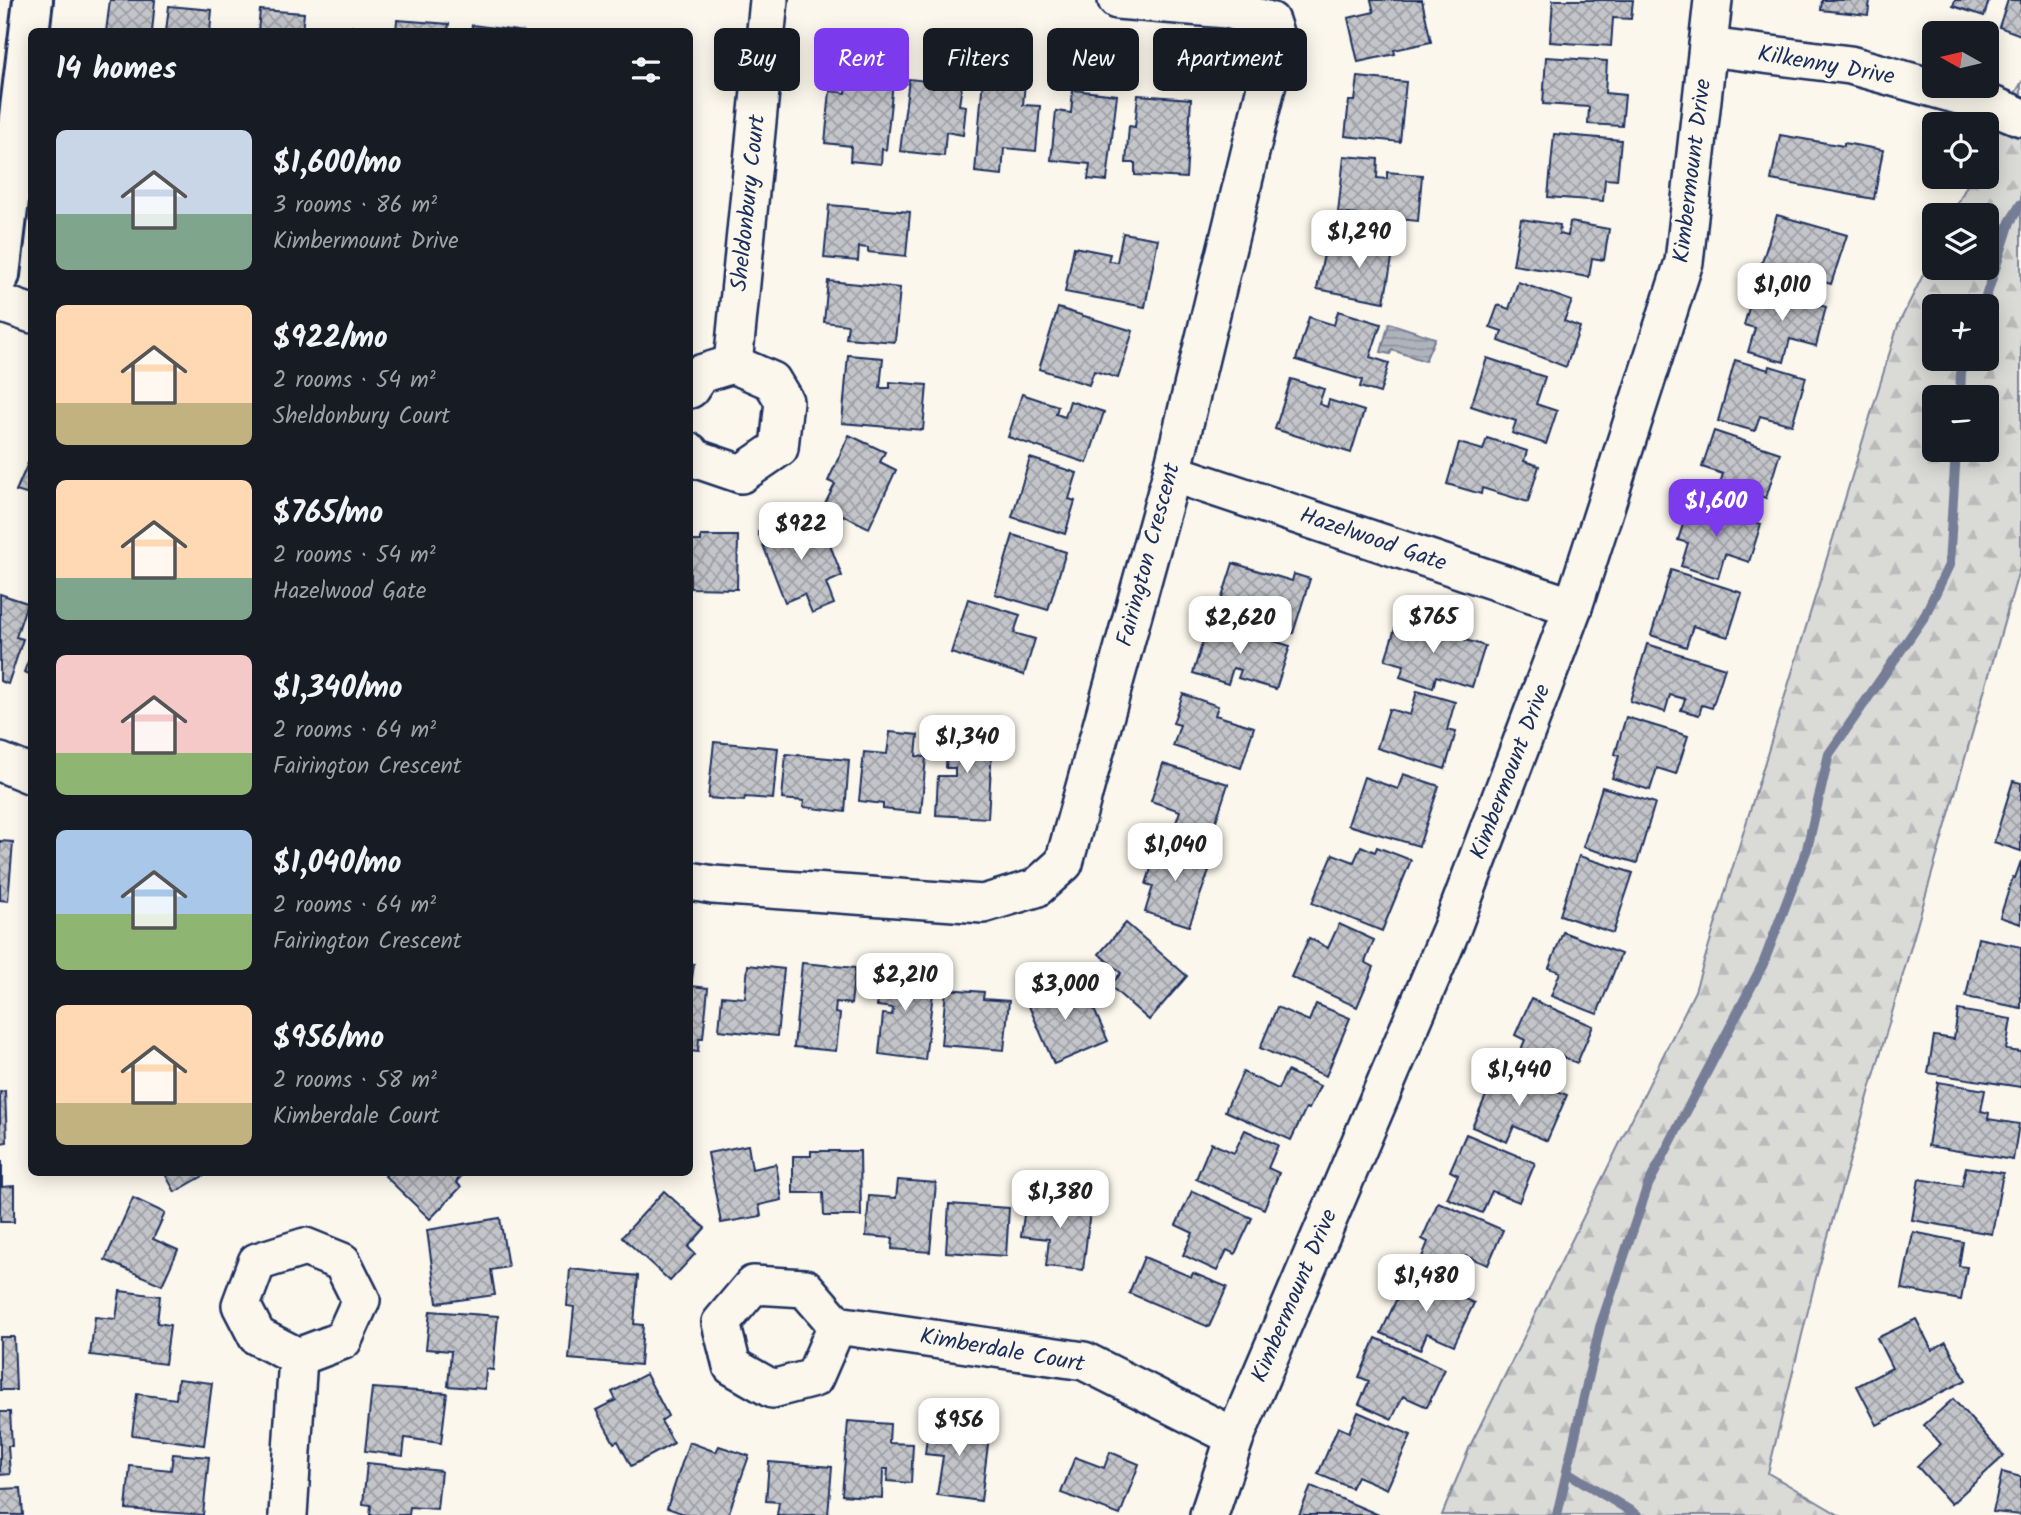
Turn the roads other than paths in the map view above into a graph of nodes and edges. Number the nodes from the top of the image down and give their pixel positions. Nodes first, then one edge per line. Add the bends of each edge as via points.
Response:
1 (33, 0) edge
2 (769, 0) edge
3 (1117, 0) edge
4 (1713, 0) edge
5 (30, 28) edge
6 (28, 42) edge
7 (1708, 47) junction
8 (2021, 117) edge
9 (0, 275) edge
10 (0, 303) edge
11 (28, 313) edge
12 (733, 363) junction
13 (693, 384) edge
14 (693, 458) edge
15 (1172, 473) junction
16 (1573, 607) junction
17 (0, 762) edge
18 (28, 773) edge
19 (693, 882) edge
20 (837, 1325) dead end
21 (298, 1357) dead end
22 (1235, 1437) junction
23 (288, 1515) edge
24 (1209, 1515) edge

1 - 5 street
2 - 12 street, Sheldonbury Court
3 - 15 street, Fairington Crescent via 1238,12 1270,21 1277,42
4 - 7 street, Kimbermount Drive
6 - 9 street
7 - 8 street, Kilkenny Drive via 1850,65 1987,103
7 - 16 street, Kimbermount Drive via 1684,262
10 - 11 street
12 - 13 street via 700,374
12 - 14 street via 772,381 784,401 779,448 741,474
15 - 16 street, Hazelwood Gate
15 - 19 street, Fairington Crescent via 1064,863 1035,888 983,904
16 - 22 street, Kimbermount Drive via 1451,930
17 - 18 street
20 - 22 street, Kimberdale Court via 1084,1361
21 - 23 street
22 - 24 street, Kimbermount Drive

